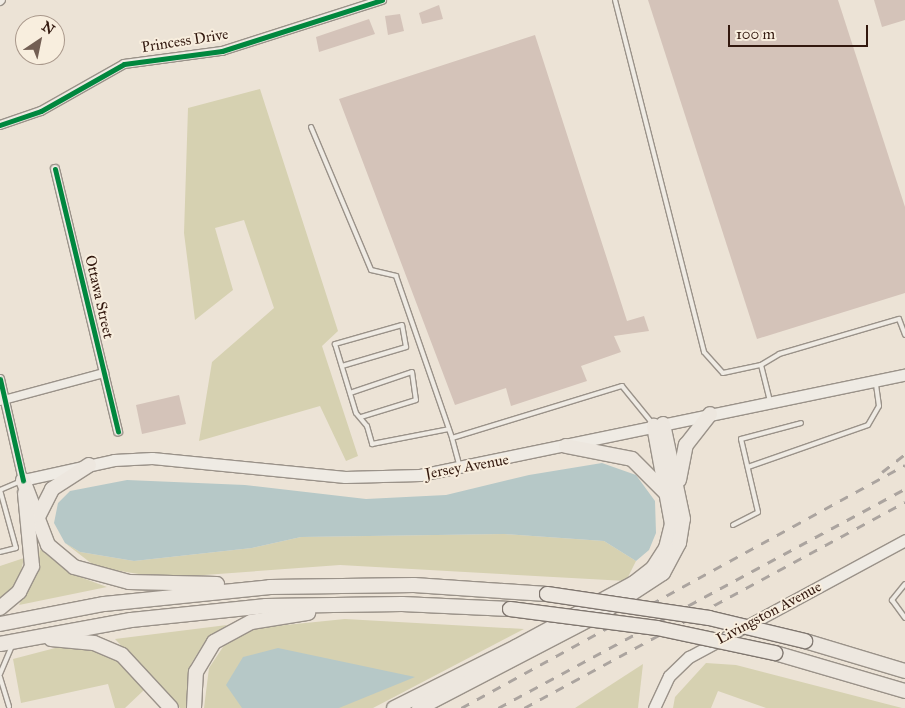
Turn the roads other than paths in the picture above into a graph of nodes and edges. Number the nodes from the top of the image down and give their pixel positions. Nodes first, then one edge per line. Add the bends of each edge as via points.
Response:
1 (382, 0) edge
2 (614, 0) edge
3 (0, 125) edge
4 (311, 126) dead end
5 (55, 169) dead end
6 (905, 335) edge
7 (761, 365) junction
8 (342, 366) junction
9 (104, 373) junction
10 (905, 375) edge
11 (0, 379) edge
12 (875, 382) junction
13 (350, 393) junction
14 (2, 401) edge
15 (770, 401) junction
16 (710, 414) junction
17 (361, 417) junction
18 (801, 423) dead end
19 (658, 425) junction
20 (449, 430) junction
21 (118, 432) dead end
22 (452, 438) junction
23 (566, 446) junction
24 (88, 465) junction
25 (748, 467) junction
26 (460, 469) junction
27 (23, 480) junction
28 (0, 490) edge
29 (674, 495) junction
30 (39, 515) junction
31 (733, 525) dead end
32 (30, 529) junction
33 (12, 532) junction
34 (905, 540) edge
35 (0, 552) edge
36 (905, 584) edge
37 (270, 587) junction
38 (368, 604) junction
39 (0, 608) edge
40 (905, 618) edge
41 (0, 624) edge
42 (30, 637) junction
43 (7, 642) edge
44 (905, 671) edge
45 (0, 675) edge
46 (905, 691) edge
47 (9, 707) dead end
48 (171, 708) edge
49 (194, 708) edge
50 (394, 708) edge
51 (419, 708) edge
52 (654, 708) edge

1 - 3 street, Princess Drive via 222,51 124,64 41,111
2 - 7 lane via 704,352 723,373
4 - 20 lane via 371,270 396,276
5 - 9 street, Ottawa Street
6 - 7 lane via 899,320 779,354
7 - 15 lane
8 - 8 lane via 335,344 394,324 402,325 406,347
8 - 13 lane
9 - 14 street
9 - 21 street, Ottawa Street
10 - 12 main road, Jersey Avenue
11 - 14 street
12 - 15 main road, Jersey Avenue
12 - 25 lane via 879,406 868,425
13 - 17 lane
13 - 17 lane via 412,372 416,400
14 - 27 street
15 - 16 main road, Jersey Avenue
16 - 19 main road, Jersey Avenue
16 - 29 highway via 686,445
17 - 20 lane via 372,444
18 - 25 lane via 741,439
19 - 22 lane via 622,386
19 - 23 main road, Jersey Avenue
19 - 29 highway
20 - 22 lane
22 - 26 lane
23 - 26 main road, Jersey Avenue
23 - 29 highway via 632,459
24 - 26 main road, Jersey Avenue via 152,458 372,478
24 - 27 main road, Jersey Avenue
24 - 30 highway via 52,489
25 - 31 lane via 758,512
27 - 28 lane
27 - 30 highway
27 - 32 highway
28 - 33 lane
29 - 50 highway via 666,548 640,579
29 - 51 highway via 683,519 680,544 654,582
30 - 37 highway via 52,551 96,575 140,583
32 - 33 lane
32 - 39 highway via 29,573 19,592
33 - 35 lane via 16,548
34 - 52 main road, Livingston Avenue via 688,657 669,676
36 - 40 lane via 892,600
37 - 41 highway via 104,604
37 - 44 highway, bridge via 414,585 547,594 709,618 805,641
38 - 42 highway via 198,612
38 - 46 highway, bridge via 510,609 657,628 775,653
38 - 49 highway via 261,620 227,633 199,664
42 - 43 highway
42 - 48 highway via 84,642 115,651 140,671
43 - 45 lane
45 - 47 lane

